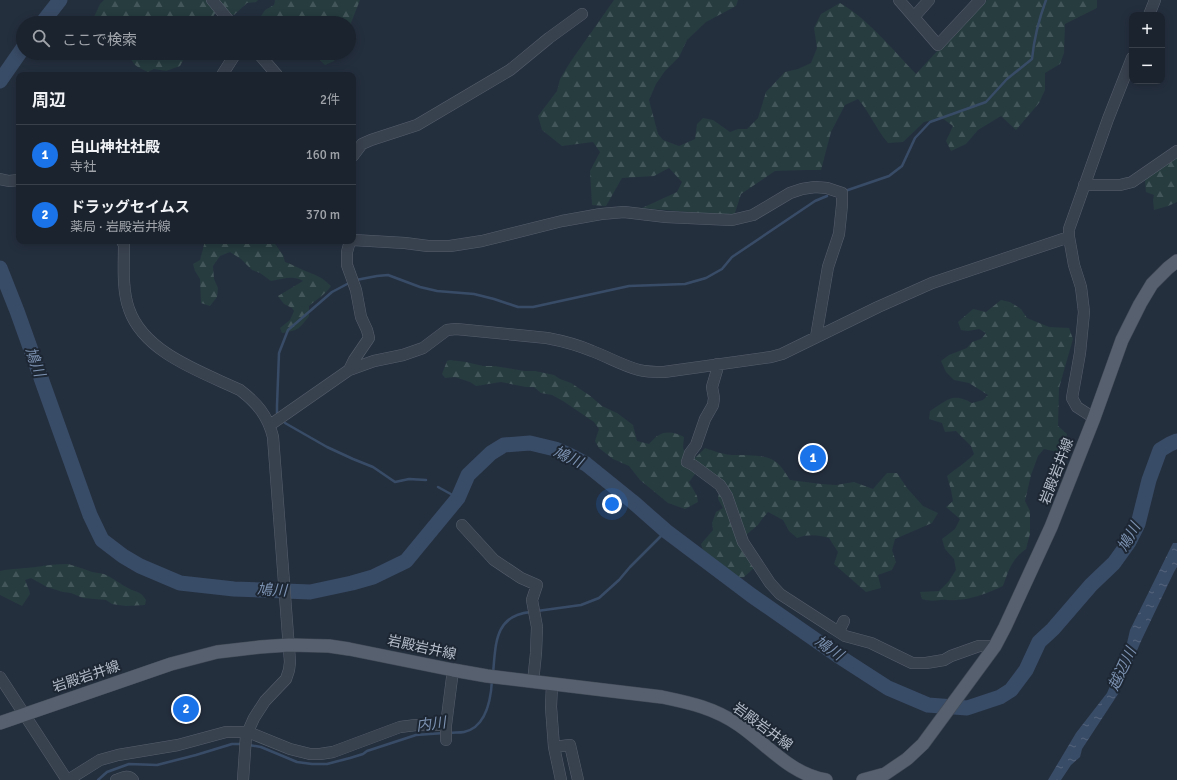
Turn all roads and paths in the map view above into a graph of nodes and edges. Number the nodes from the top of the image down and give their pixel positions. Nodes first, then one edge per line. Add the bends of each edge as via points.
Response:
1 (212, 0) edge
2 (899, 0) edge
3 (929, 0) edge
4 (980, 0) edge
5 (1155, 0) edge
6 (1150, 12) edge
7 (582, 14) dead end
8 (225, 16) edge
9 (914, 17) junction
10 (232, 60) edge
11 (264, 60) edge
12 (1129, 66) edge
13 (224, 72) edge
14 (274, 72) edge
15 (1177, 151) edge
16 (356, 152) edge
17 (0, 179) edge
18 (16, 180) edge
19 (1084, 185) junction
20 (1069, 237) junction
21 (356, 240) edge
22 (124, 244) edge
23 (349, 244) edge
24 (1177, 261) edge
25 (816, 337) junction
26 (717, 364) junction
27 (349, 370) junction
28 (1094, 418) junction
29 (270, 425) junction
30 (462, 525) dead end
31 (844, 621) dead end
32 (839, 631) junction
33 (289, 645) junction
34 (995, 646) junction
35 (453, 670) junction
36 (0, 677) edge
37 (533, 682) junction
38 (552, 684) junction
39 (24, 714) junction
40 (0, 723) edge
41 (446, 725) junction
42 (247, 734) junction
43 (446, 740) dead end
44 (554, 746) junction
45 (68, 780) edge
46 (116, 780) edge
47 (133, 780) edge
48 (243, 780) edge
49 (561, 780) edge
50 (578, 780) edge
51 (826, 780) edge
52 (863, 780) edge

1 - 8 street
2 - 9 street
3 - 9 street
4 - 9 street via 938,45
5 - 6 street
7 - 16 street via 510,70 417,126 371,140 362,144
10 - 13 street
11 - 14 street
12 - 19 street
15 - 19 street via 1132,182 1120,185
17 - 18 street
19 - 20 street via 1069,229
20 - 25 street via 932,283
20 - 28 street via 1084,312 1072,398 1077,406
21 - 25 street via 450,246 482,241 562,220 624,212 732,220 753,215 790,193 815,187 827,188 842,193 842,205 839,234 828,268
22 - 29 street via 125,290 133,319 140,330 177,360 240,390 256,404
23 - 27 street via 347,265 369,338
24 - 28 main road, 岩殿岩井線 via 1152,284 1140,304 1122,340
25 - 26 street via 771,357
26 - 27 street via 664,372 640,371 561,340 456,329 447,330 423,348
26 - 32 street via 712,387 714,405 705,419 687,462 720,485 732,508 743,542 770,583 780,594
27 - 29 street
28 - 34 main road, 岩殿岩井線 via 1052,527
29 - 33 street via 274,437
30 - 37 street via 494,560 537,585 532,600 537,627
31 - 32 street
32 - 34 street via 912,663 944,660 979,646
33 - 35 main road, 岩殿岩井線 via 349,648
33 - 39 main road, 岩殿岩井線 via 217,652 171,664
33 - 42 street via 290,662 286,679 260,708
34 - 52 main road, 岩殿岩井線 via 923,744 907,760 885,774
35 - 37 main road, 岩殿岩井線
35 - 41 street
36 - 39 street
37 - 38 main road, 岩殿岩井線
38 - 44 street
38 - 51 main road, 岩殿岩井線 via 662,697 705,707 740,726 791,766 809,776
39 - 40 main road, 岩殿岩井線
39 - 45 street
41 - 42 street via 400,727 333,752 320,754 290,749
41 - 43 street
42 - 45 street via 226,732 178,745 118,755 100,760
42 - 48 street
44 - 49 street
44 - 50 street via 570,745
46 - 47 street via 126,776

